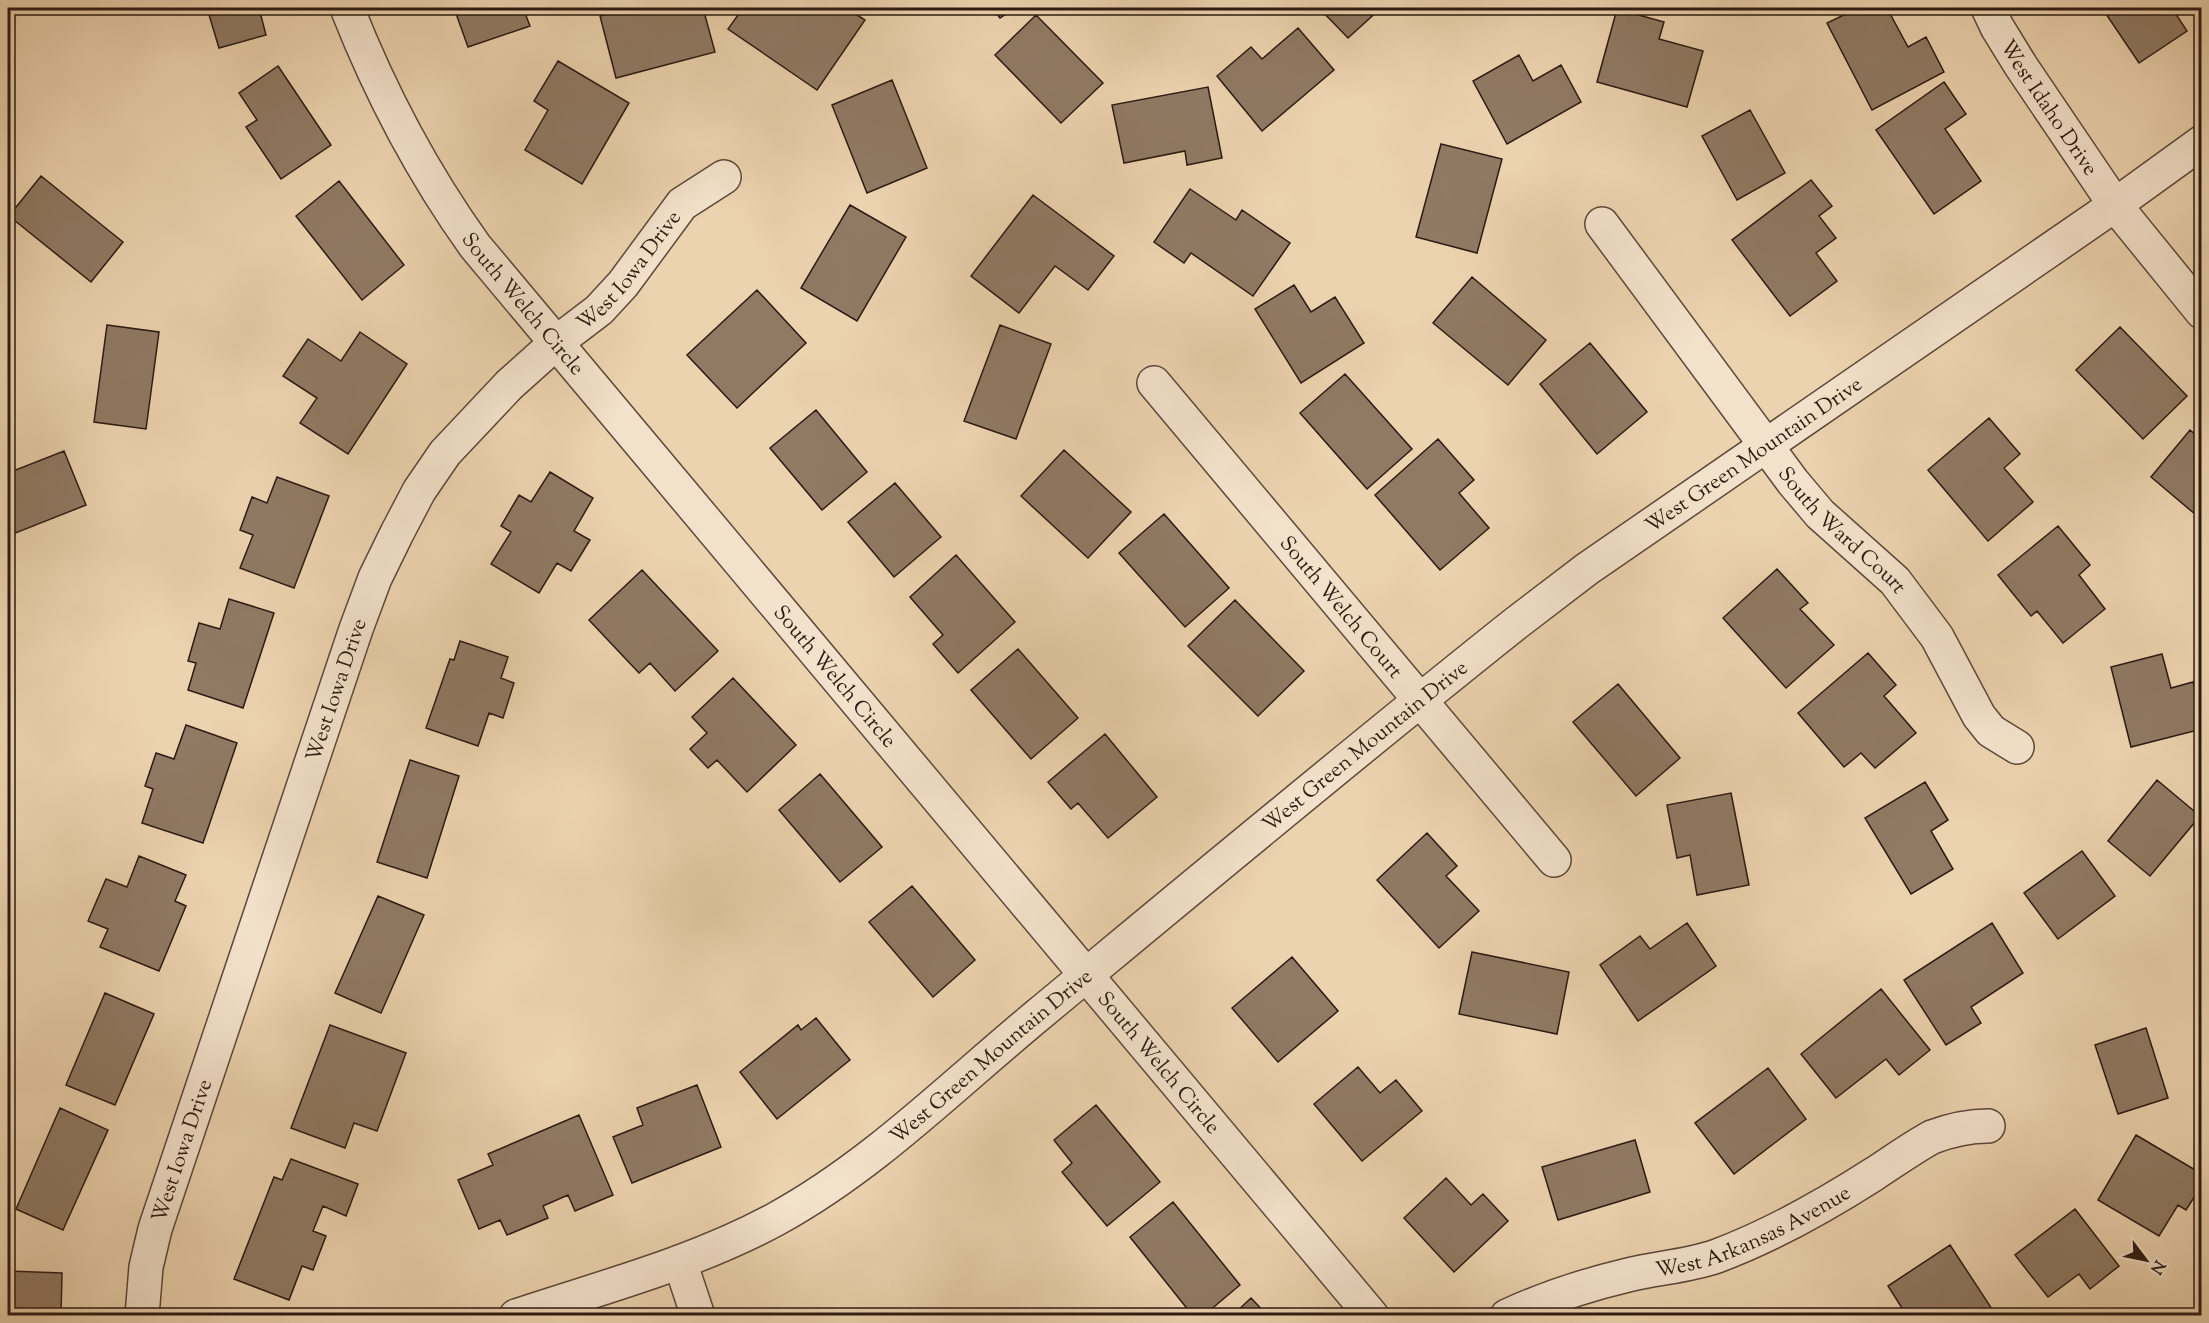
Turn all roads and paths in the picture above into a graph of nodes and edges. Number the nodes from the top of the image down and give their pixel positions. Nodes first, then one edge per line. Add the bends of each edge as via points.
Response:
1 (347, 8) edge
2 (1988, 8) edge
3 (2202, 142) edge
4 (724, 177) dead end
5 (2115, 205) junction
6 (1602, 224) dead end
7 (2202, 312) edge
8 (557, 342) junction
9 (1154, 383) dead end
10 (1766, 446) junction
11 (1420, 699) junction
12 (2017, 747) dead end
13 (1554, 860) dead end
14 (1087, 974) junction
15 (1988, 1126) dead end
16 (680, 1262) junction
17 (142, 1316) edge
18 (516, 1316) edge
19 (698, 1316) edge
20 (1372, 1316) edge
21 (1507, 1316) edge

1 - 8 street, South Welch Circle via 374,72 444,201 475,246
2 - 5 street, West Idaho Drive via 2020,66
3 - 5 street, West Green Mountain Drive
4 - 8 street, West Iowa Drive via 682,204 623,284 599,310
5 - 7 street, West Idaho Drive
5 - 10 street, West Green Mountain Drive
6 - 10 street, South Ward Court
8 - 14 street, South Welch Circle
8 - 17 street, West Iowa Drive via 509,385 445,453 419,491 375,578 155,1228 146,1267
9 - 11 street, South Welch Court
10 - 11 street, West Green Mountain Drive via 1587,569
10 - 12 street, South Ward Court via 1820,514 1895,581 1937,637 1979,716 1991,731
11 - 13 street, South Welch Court
11 - 14 street, West Green Mountain Drive
14 - 16 street, West Green Mountain Drive via 891,1139 818,1193 737,1239
14 - 20 street, South Welch Circle
15 - 21 street, West Arkansas Avenue via 1954,1129 1932,1137 1811,1212 1744,1246 1714,1257 1576,1289
16 - 18 street, West Green Mountain Drive
16 - 19 street

